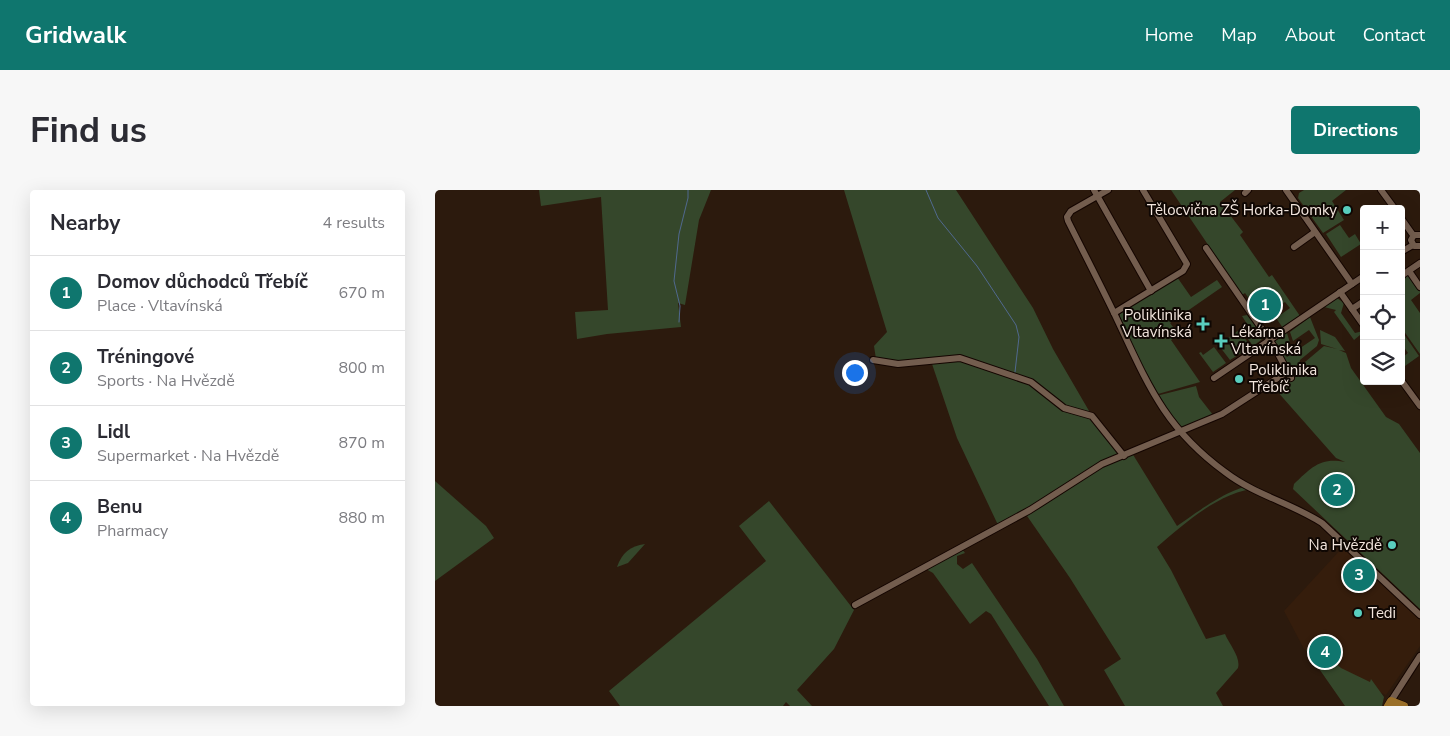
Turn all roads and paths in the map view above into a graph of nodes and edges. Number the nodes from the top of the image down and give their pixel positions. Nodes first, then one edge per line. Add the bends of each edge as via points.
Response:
1 (1108, 190) edge
2 (1143, 190) edge
3 (1286, 190) edge
4 (1381, 190) edge
5 (1095, 193) edge
6 (1392, 205) edge
7 (1405, 222) edge
8 (1315, 232) junction
9 (1417, 235) edge
10 (1416, 245) edge
11 (1294, 247) dead end
12 (1206, 248) dead end
13 (1420, 263) edge
14 (1409, 271) junction
15 (1405, 274) edge
16 (1360, 279) edge
17 (1352, 284) junction
18 (1420, 287) edge
19 (1151, 291) junction
20 (1340, 292) junction
21 (1360, 304) edge
22 (1352, 309) junction
23 (1114, 313) junction
24 (1360, 320) edge
25 (1270, 340) junction
26 (873, 360) dead end
27 (1287, 372) junction
28 (1214, 378) dead end
29 (1291, 378) dead end
30 (1405, 385) edge
31 (1420, 406) edge
32 (1180, 431) junction
33 (1124, 456) junction
34 (855, 605) dead end
35 (1420, 615) edge
36 (1420, 656) edge
37 (1390, 704) edge
38 (1404, 706) edge

1 - 5 street
2 - 19 street via 1187,264 1183,271
3 - 8 street
4 - 6 street
5 - 19 street
5 - 23 street via 1067,217
7 - 9 street
8 - 11 street
8 - 17 street
9 - 10 street via 1411,240
12 - 25 street
13 - 14 street
14 - 15 street
14 - 18 street
16 - 17 street
17 - 20 street
19 - 23 street
20 - 22 street
20 - 25 street
21 - 22 street
22 - 24 street
23 - 32 street via 1153,396
25 - 27 street
25 - 28 street
26 - 33 street via 898,364 960,358 1031,382 1064,408 1092,416
27 - 29 street
27 - 32 street via 1229,410
30 - 31 street
32 - 33 street
32 - 35 street via 1224,472 1241,483 1323,523
33 - 34 street via 1102,464 1030,510
36 - 37 street
37 - 38 main road

